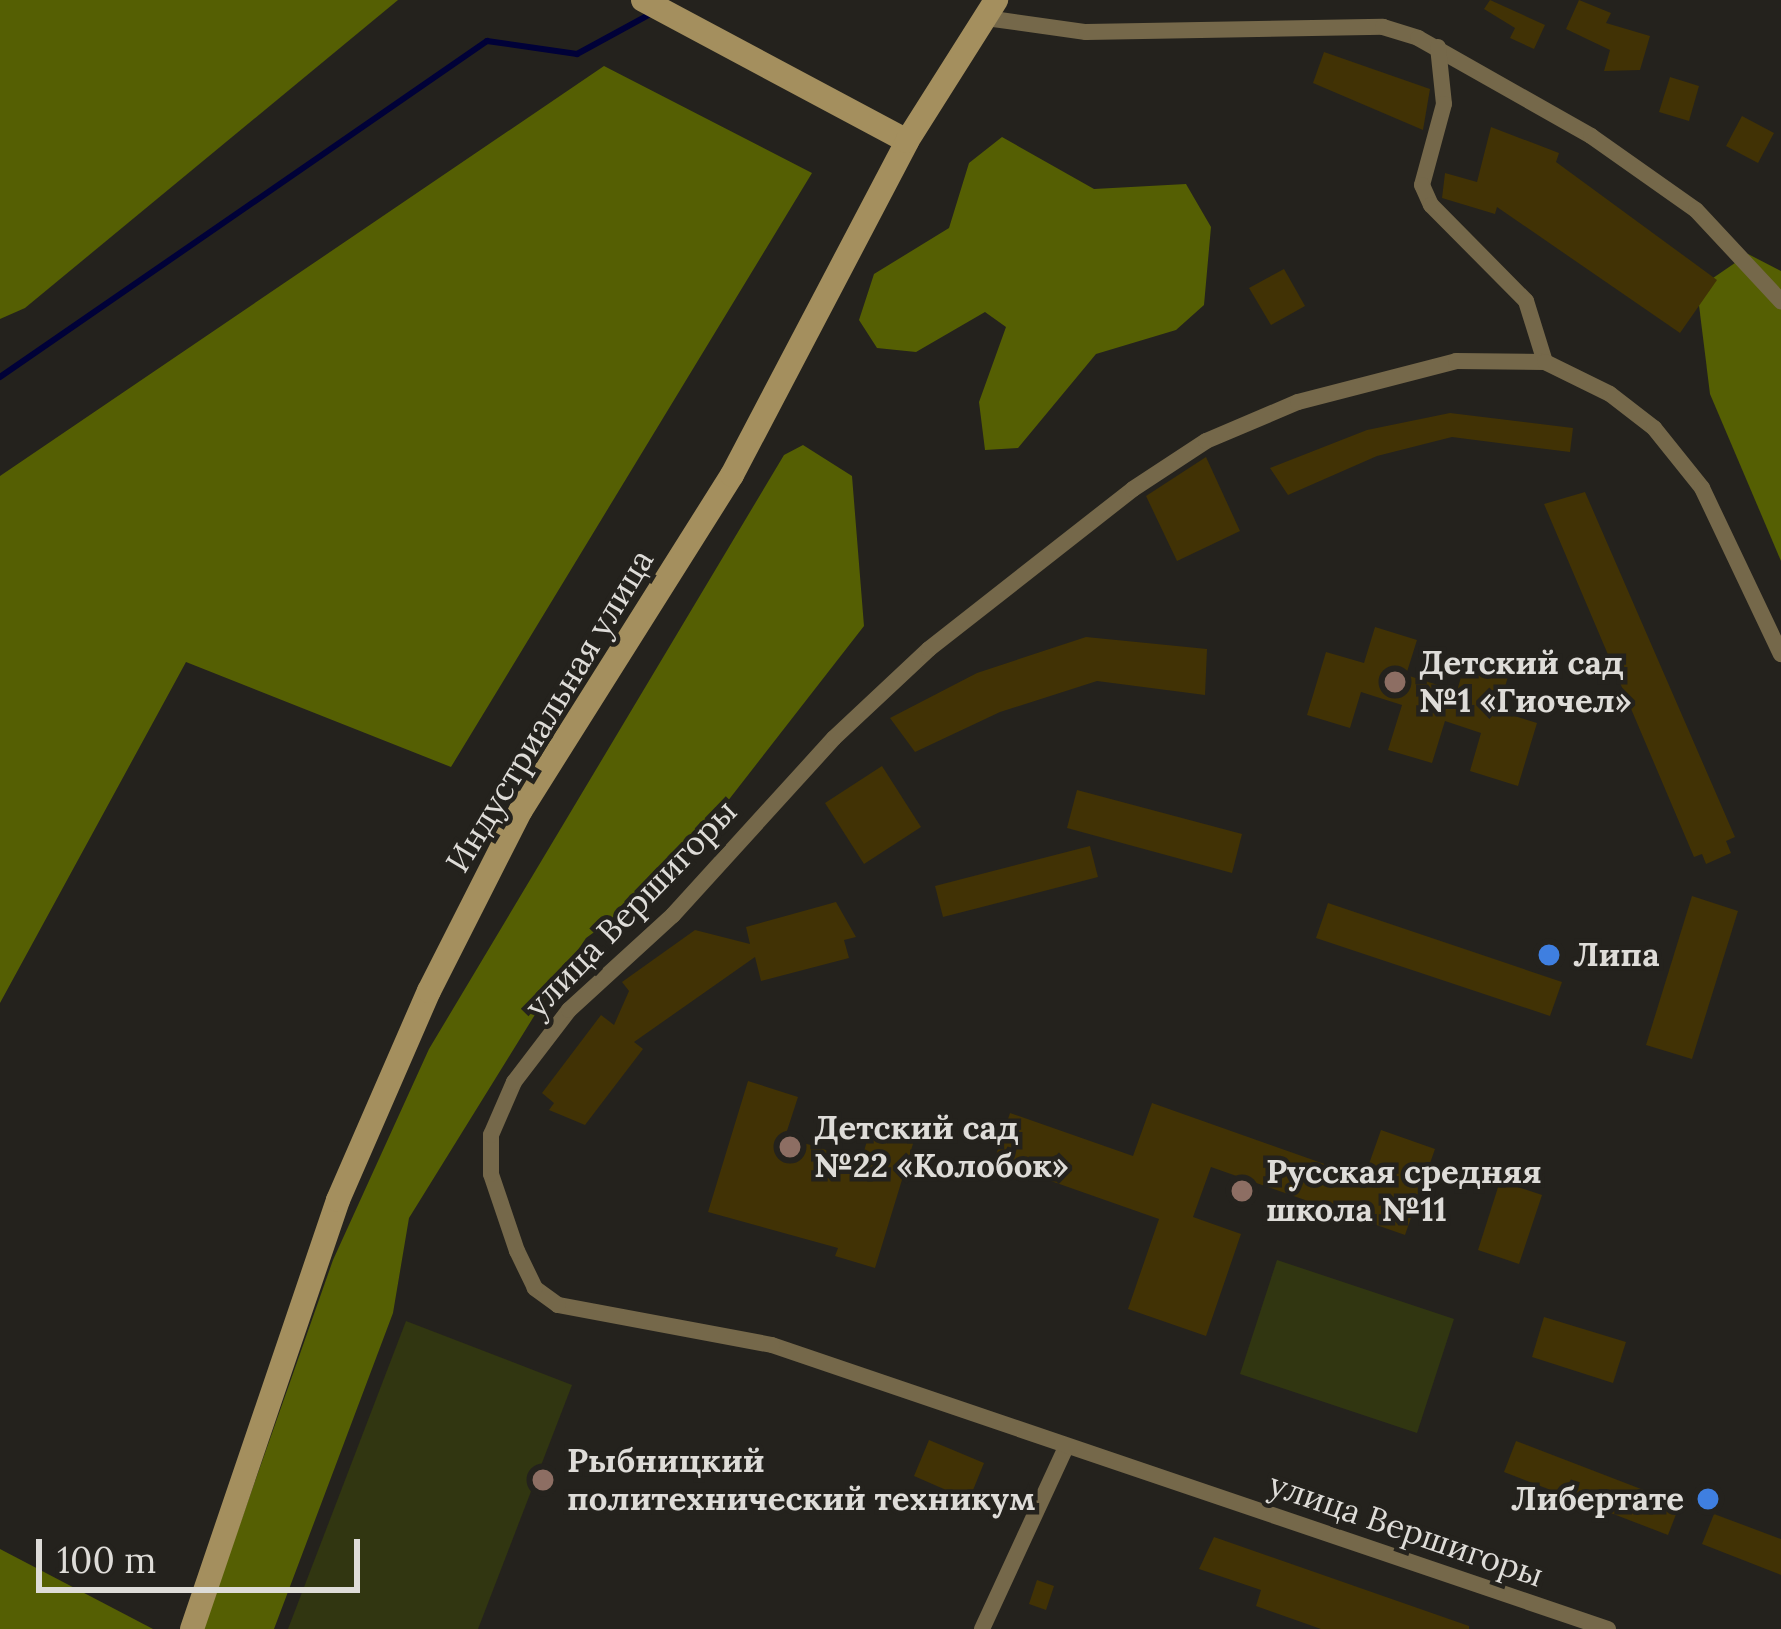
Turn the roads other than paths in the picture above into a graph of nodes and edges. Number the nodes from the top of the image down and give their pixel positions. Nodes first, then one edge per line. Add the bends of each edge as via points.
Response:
1 (644, 1) edge
2 (991, 9) edge
3 (1438, 47) junction
4 (907, 141) junction
5 (1781, 301) edge
6 (1544, 362) junction
7 (1781, 654) edge
8 (1066, 1447) junction
9 (192, 1629) edge
10 (982, 1629) edge
11 (1608, 1629) edge

1 - 4 main road
2 - 3 street via 1086,32 1383,27
2 - 4 main road, Индустриальная улица
3 - 5 street via 1696,209
3 - 6 street via 1444,104 1422,185 1431,205 1526,301
4 - 9 main road, Индустриальная улица via 732,475 521,810 429,991 338,1200
6 - 7 street, улица Вершигоры via 1610,394 1654,428 1702,488
6 - 8 street, улица Вершигоры via 1456,361 1337,390 1206,441 1133,489 929,649 834,738 673,915 568,1010 501,1105 491,1174 535,1288 558,1305 772,1345
8 - 10 street
8 - 11 street, улица Вершигоры

